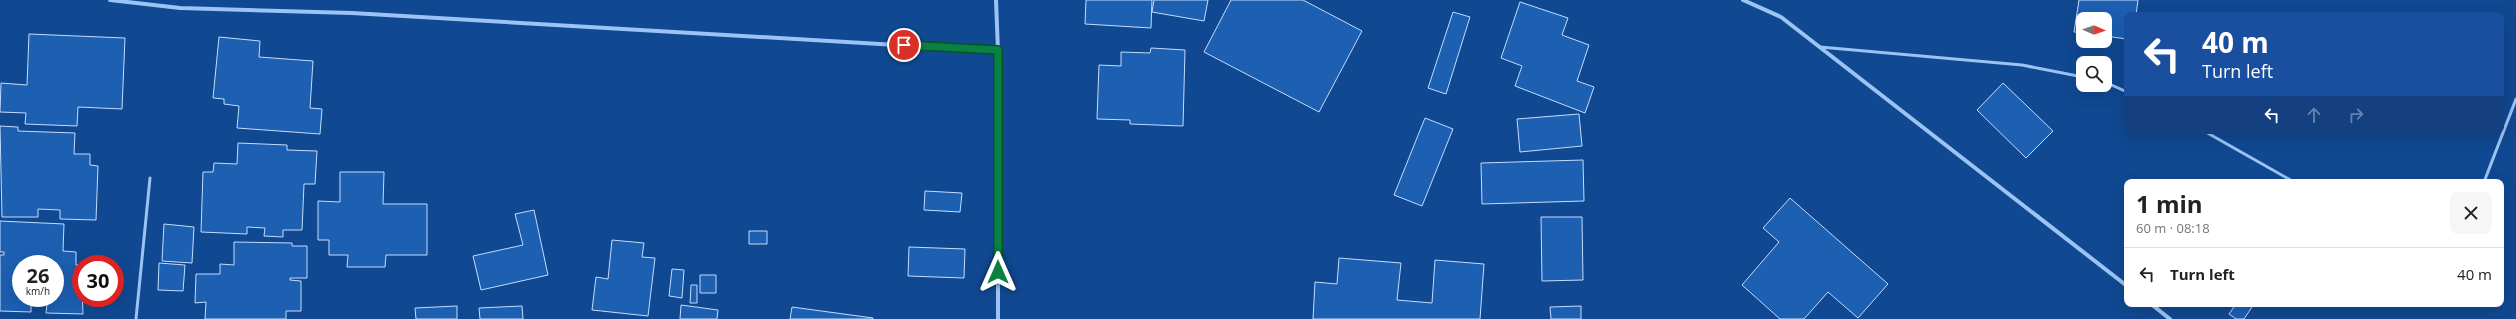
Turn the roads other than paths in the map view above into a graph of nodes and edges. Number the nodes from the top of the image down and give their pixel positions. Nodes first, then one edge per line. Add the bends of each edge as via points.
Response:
1 (110, 0) edge
2 (996, 0) edge
3 (1743, 0) edge
4 (1820, 47) junction
5 (998, 50) junction
6 (2076, 76) edge
7 (2112, 85) edge
8 (2124, 91) edge
9 (2516, 99) edge
10 (2504, 130) edge
11 (2209, 134) edge
12 (2503, 134) edge
13 (150, 178) dead end
14 (2289, 179) edge
15 (2485, 179) edge
16 (2124, 284) edge
17 (2155, 307) edge
18 (136, 319) edge
19 (998, 319) edge
20 (2170, 319) edge

1 - 5 street via 180,8 352,13
2 - 5 street
3 - 4 street via 1781,16
4 - 6 lane via 2022,65
4 - 16 street
5 - 19 street
7 - 8 lane
9 - 10 lane
11 - 14 lane
12 - 15 lane
13 - 18 lane
17 - 20 street

